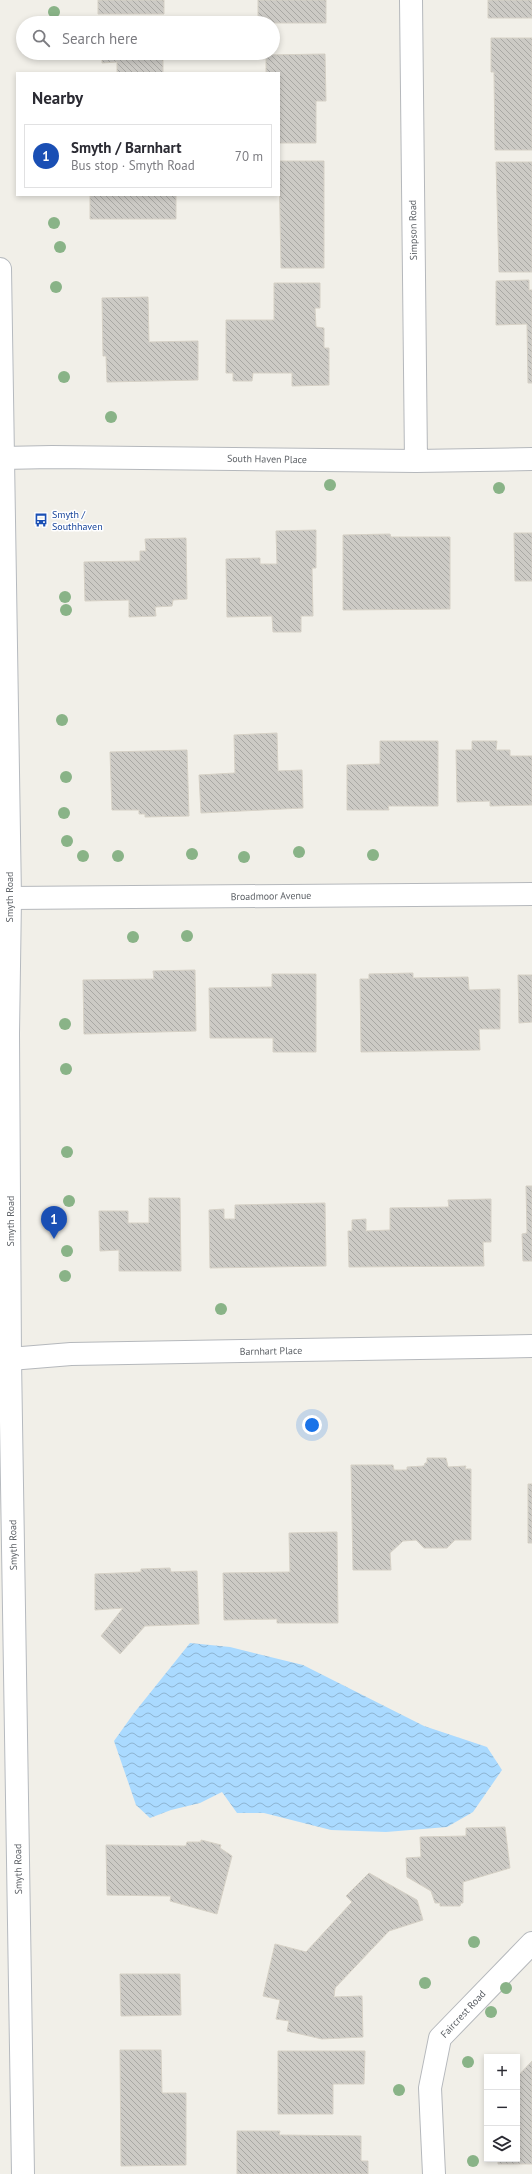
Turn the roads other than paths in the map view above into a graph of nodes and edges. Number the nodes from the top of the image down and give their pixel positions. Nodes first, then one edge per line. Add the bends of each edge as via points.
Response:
1 (411, 0) edge
2 (0, 268) edge
3 (1, 458) edge
4 (532, 459) edge
5 (416, 461) junction
6 (532, 894) edge
7 (10, 898) junction
8 (5, 925) edge
9 (4, 1031) edge
10 (532, 1346) edge
11 (10, 1360) junction
12 (532, 1942) edge
13 (23, 2174) edge
14 (434, 2174) edge

1 - 5 street, Simpson Road
2 - 3 street, Smyth Road
3 - 5 street, South Haven Place
3 - 7 street, Smyth Road
4 - 5 street, South Haven Place
6 - 7 street, Broadmoor Avenue
7 - 8 street, Smyth Road
8 - 9 street, Smyth Road
9 - 11 street, Smyth Road
10 - 11 street, Barnhart Place via 71,1354
11 - 13 street, Smyth Road
12 - 14 street, Faircrest Road via 440,2038 430,2088

